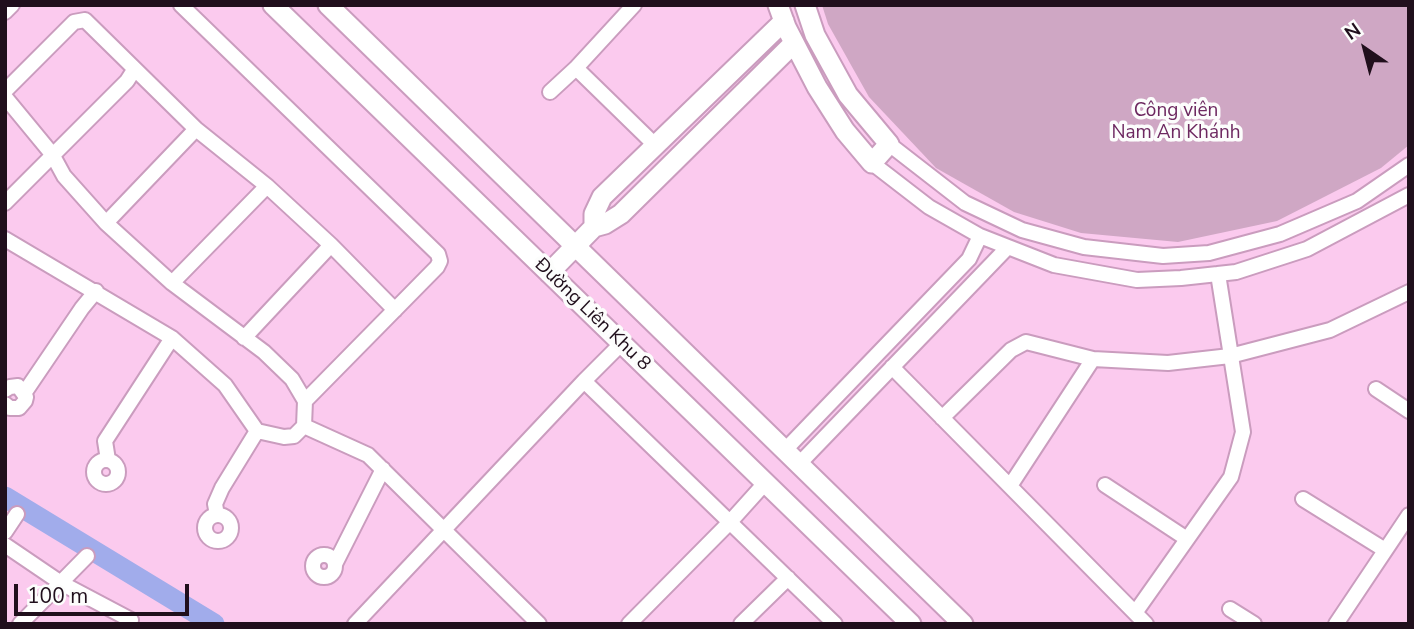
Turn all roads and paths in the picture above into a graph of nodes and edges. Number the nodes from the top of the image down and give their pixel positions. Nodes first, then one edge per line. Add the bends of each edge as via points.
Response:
1 (12, 5) edge
2 (181, 5) edge
3 (273, 5) edge
4 (328, 5) edge
5 (634, 5) edge
6 (805, 5) edge
7 (5, 12) edge
8 (781, 13) edge
9 (794, 43) junction
10 (760, 44) junction
11 (775, 62) junction
12 (576, 68) junction
13 (134, 70) junction
14 (5, 91) edge
15 (550, 92) dead end
16 (5, 97) edge
17 (697, 104) junction
18 (713, 122) junction
19 (196, 129) junction
20 (890, 144) junction
21 (654, 145) junction
22 (52, 154) junction
23 (872, 163) junction
24 (1409, 165) edge
25 (267, 186) junction
26 (1409, 195) edge
27 (5, 203) edge
28 (106, 223) junction
29 (594, 227) junction
30 (980, 236) junction
31 (5, 239) edge
32 (331, 245) junction
33 (575, 246) junction
34 (1008, 247) junction
35 (549, 273) junction
36 (1218, 274) junction
37 (172, 283) junction
38 (96, 291) junction
39 (1409, 292) edge
40 (395, 310) junction
41 (912, 318) junction
42 (926, 332) junction
43 (172, 338) junction
44 (244, 338) junction
45 (621, 344) junction
46 (1230, 356) junction
47 (1093, 359) junction
48 (892, 367) junction
49 (584, 381) junction
50 (1376, 389) dead end
51 (5, 390) edge
52 (25, 392) junction
53 (305, 401) junction
54 (5, 404) edge
55 (1409, 411) edge
56 (942, 418) junction
57 (304, 426) junction
58 (257, 431) junction
59 (785, 450) junction
60 (108, 460) dead end
61 (799, 464) junction
62 (383, 470) junction
63 (766, 482) junction
64 (1105, 485) dead end
65 (1010, 486) junction
66 (1303, 499) dead end
67 (17, 514) dead end
68 (217, 515) dead end
69 (1409, 515) edge
70 (730, 522) junction
71 (443, 529) junction
72 (5, 532) edge
73 (1187, 539) junction
74 (5, 545) edge
75 (1385, 550) junction
76 (87, 556) dead end
77 (335, 564) dead end
78 (788, 578) junction
79 (61, 583) junction
80 (1230, 609) dead end
81 (1141, 618) edge
82 (131, 620) dead end
83 (20, 624) edge
84 (355, 624) edge
85 (539, 624) edge
86 (629, 624) edge
87 (741, 624) edge
88 (835, 624) edge
89 (911, 624) edge
90 (963, 624) edge
91 (1254, 624) edge
92 (1335, 624) edge

1 - 7 street
2 - 40 street via 438,254 437,267
3 - 35 street, Đường Liên Khu 8
4 - 33 street, Đường Liên Khu 8
5 - 12 street
6 - 20 street via 815,35 848,95
8 - 9 street
8 - 10 street
9 - 11 street
9 - 23 street via 845,131
10 - 11 street
10 - 17 street
11 - 18 street
12 - 15 street
12 - 21 street
13 - 14 street via 79,19
13 - 19 street
13 - 22 street
16 - 22 street
17 - 18 street
17 - 21 street
18 - 29 street via 621,214
19 - 25 street
19 - 28 street
20 - 23 street
20 - 24 street via 965,203 1023,230 1084,247 1163,257 1209,253 1280,234 1357,201
21 - 29 street via 602,197
22 - 27 street
22 - 28 street
23 - 30 street via 929,207
25 - 32 street
25 - 37 street
26 - 36 street via 1307,249
28 - 37 street
29 - 33 street
30 - 34 street
30 - 41 street via 969,259
31 - 38 street
32 - 40 street
32 - 44 street
33 - 35 street
33 - 59 street, Đường Liên Khu 8
34 - 36 street via 1054,265 1137,280
34 - 42 street
35 - 45 street, Đường Liên Khu 8
36 - 46 street
37 - 44 street
38 - 43 street
38 - 52 street
39 - 46 street via 1330,330
40 - 53 street
41 - 42 street
41 - 59 street
42 - 48 street
43 - 58 street via 225,385
43 - 60 street via 106,441
44 - 53 street via 292,379
45 - 49 street
45 - 63 street, Đường Liên Khu 8
46 - 47 street via 1168,363
46 - 73 street via 1242,432 1231,477
47 - 56 street via 1026,342 1011,350
47 - 65 street
48 - 56 street
48 - 61 street
49 - 70 street
49 - 71 street
50 - 55 street
51 - 52 street via 14,386
52 - 54 street via 19,408
53 - 57 street
56 - 65 street
57 - 58 street via 294,436 285,437
57 - 62 street via 368,455
58 - 68 street via 222,488 215,504
59 - 61 street, Đường Liên Khu 8
61 - 90 street, Đường Liên Khu 8
62 - 71 street
62 - 77 street
63 - 70 street
63 - 89 street, Đường Liên Khu 8
64 - 73 street
65 - 81 street
66 - 75 street
67 - 72 street
69 - 75 street
70 - 78 street
70 - 86 street
71 - 84 street
71 - 85 street
73 - 81 street
74 - 79 street
75 - 92 street
76 - 79 street
78 - 87 street
78 - 88 street
79 - 82 street
79 - 83 street
80 - 91 street

